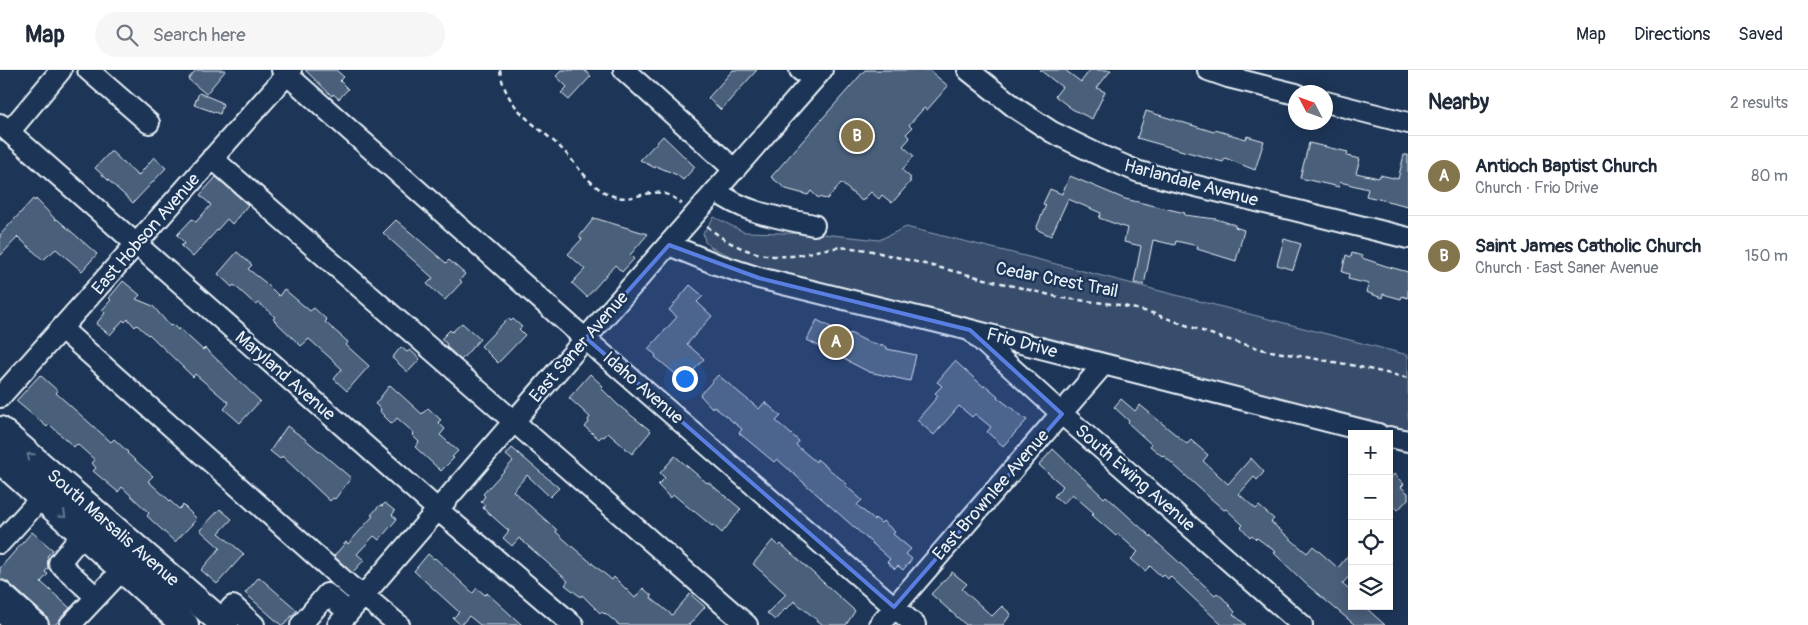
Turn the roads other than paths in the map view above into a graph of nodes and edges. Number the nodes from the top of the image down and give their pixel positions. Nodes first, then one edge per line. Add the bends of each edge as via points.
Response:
1 (61, 70) edge
2 (624, 70) edge
3 (822, 70) edge
4 (968, 70) edge
5 (1208, 70) edge
6 (90, 71) edge
7 (286, 72) edge
8 (1288, 92) edge
9 (1333, 104) edge
10 (149, 123) dead end
11 (1408, 123) edge
12 (5, 128) edge
13 (212, 158) junction
14 (736, 170) junction
15 (716, 191) junction
16 (814, 225) dead end
17 (1408, 238) edge
18 (136, 245) junction
19 (669, 245) junction
20 (62, 329) junction
21 (970, 330) junction
22 (586, 338) junction
23 (1103, 364) junction
24 (0, 397) edge
25 (1062, 414) junction
26 (513, 422) junction
27 (0, 430) edge
28 (1362, 430) edge
29 (1393, 438) edge
30 (1408, 441) edge
31 (0, 460) edge
32 (42, 497) junction
33 (438, 509) junction
34 (83, 534) junction
35 (0, 543) edge
36 (123, 569) junction
37 (0, 591) edge
38 (364, 595) junction
39 (96, 597) junction
40 (894, 607) junction
41 (0, 611) edge
42 (343, 619) edge
43 (223, 623) edge
44 (16, 625) edge
45 (38, 625) edge
46 (70, 625) edge
47 (186, 625) edge
48 (254, 625) edge
49 (301, 625) edge
50 (399, 625) edge
51 (573, 625) edge
52 (747, 625) edge
53 (879, 625) edge
54 (916, 625) edge
55 (1302, 625) edge

1 - 12 street
2 - 14 street
3 - 14 street, East Saner Avenue
4 - 17 street, Harlandale Avenue via 1052,132 1139,172
5 - 8 street
6 - 10 street
7 - 13 street, East Hobson Avenue
7 - 22 street, Idaho Avenue
9 - 11 street
12 - 18 street, Maryland Avenue
13 - 18 street, East Hobson Avenue
13 - 26 street
14 - 15 street, East Saner Avenue
15 - 16 street via 730,202 766,215
15 - 19 street, East Saner Avenue
18 - 20 street, East Hobson Avenue
18 - 33 street, Maryland Avenue
19 - 21 street, Frio Drive via 759,278
19 - 22 street, East Saner Avenue
20 - 24 street, East Hobson Avenue
20 - 38 street via 352,588
21 - 23 street, Frio Drive
21 - 25 street, South Ewing Avenue
22 - 26 street, East Saner Avenue
22 - 40 street, Idaho Avenue
23 - 25 street, East Brownlee Avenue
23 - 28 street, Frio Drive
25 - 40 street, East Brownlee Avenue
25 - 55 street, South Ewing Avenue
26 - 33 street, East Saner Avenue
26 - 52 street
43 -> 27 main road, South Marsalis Avenue
29 - 30 street
31 - 32 main road, South Marsalis Avenue
32 -> 34 main road, South Marsalis Avenue
32 - 35 street
33 - 38 street, East Saner Avenue
33 - 51 street, Maryland Avenue
34 - 36 main road, South Marsalis Avenue
34 - 39 street via 59,563
36 - 39 street
36 - 47 main road, South Marsalis Avenue
37 - 45 street
38 - 42 street, East Saner Avenue
38 - 50 street
39 - 46 street
40 - 53 street, East Brownlee Avenue
40 - 54 street, Idaho Avenue
41 - 44 street
42 - 49 street via 328,594
43 - 48 street via 233,606

